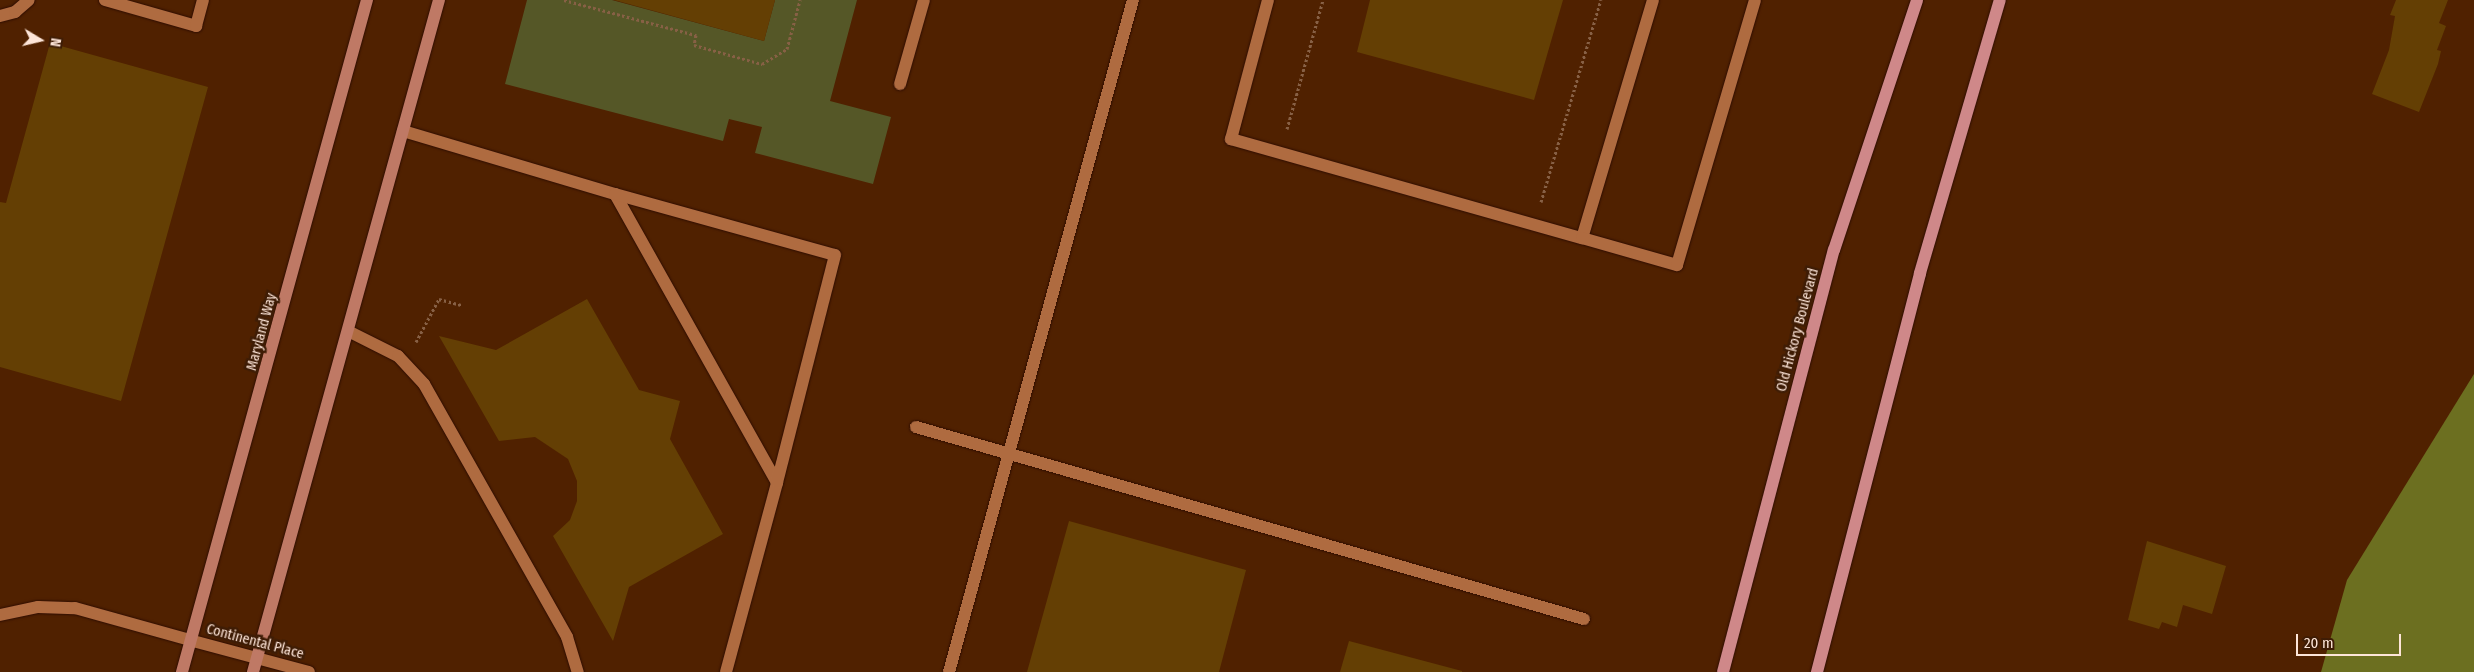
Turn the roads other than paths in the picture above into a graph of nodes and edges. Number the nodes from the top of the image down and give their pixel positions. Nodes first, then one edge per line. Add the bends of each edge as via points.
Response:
1 (29, 0) edge
2 (108, 0) edge
3 (203, 0) edge
4 (367, 0) edge
5 (439, 0) edge
6 (924, 0) edge
7 (1133, 0) edge
8 (1268, 0) edge
9 (1653, 0) edge
10 (1755, 0) edge
11 (1917, 0) edge
12 (2000, 0) edge
13 (0, 16) edge
14 (900, 84) dead end
15 (403, 131) junction
16 (615, 194) junction
17 (1582, 238) junction
18 (348, 331) junction
19 (916, 427) dead end
20 (1009, 454) junction
21 (777, 483) junction
22 (0, 615) edge
23 (1584, 619) dead end
24 (193, 641) junction
25 (258, 658) junction
26 (182, 672) edge
27 (253, 672) edge
28 (308, 672) edge
29 (578, 672) edge
30 (726, 672) edge
31 (949, 672) edge
32 (1723, 672) edge
33 (1817, 672) edge

1 - 13 street via 15,12
2 - 3 street via 196,26
4 - 24 main road, Maryland Way
5 - 15 main road
6 - 14 street
7 - 20 street
8 - 17 street via 1231,139
9 - 17 street
10 - 17 street via 1677,264
11 - 32 main road, Old Hickory Boulevard via 1834,250
12 - 33 main road via 1920,274
15 - 16 street
15 - 18 main road
16 - 21 street
16 - 21 street via 834,255
18 - 25 main road
18 - 29 street via 406,362 424,384 566,637
19 - 20 street
20 - 23 street
20 - 31 street
21 - 30 street
22 - 24 street, Continental Place via 38,607 75,608
24 - 25 street, Continental Place
24 - 26 main road, Maryland Way
25 - 27 main road
25 - 28 street, Continental Place

